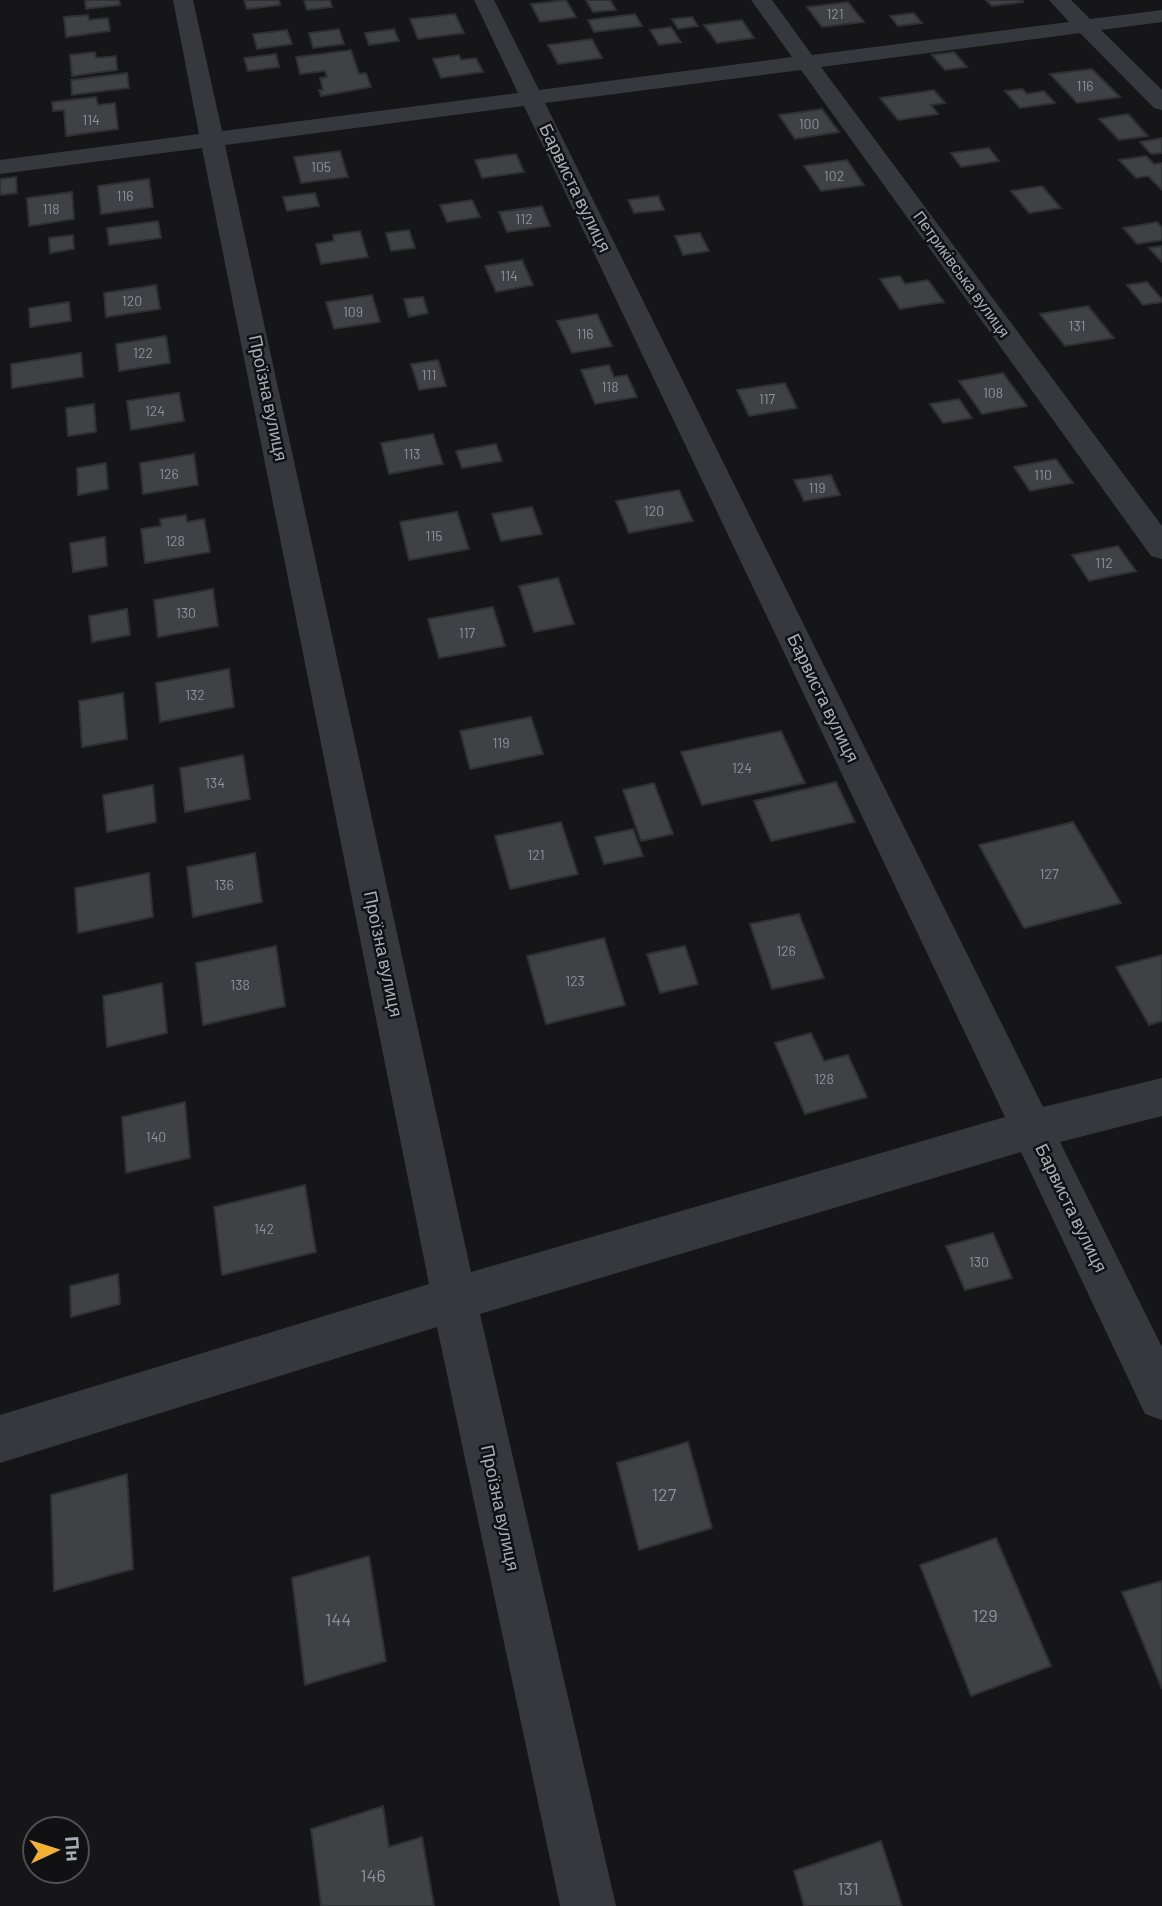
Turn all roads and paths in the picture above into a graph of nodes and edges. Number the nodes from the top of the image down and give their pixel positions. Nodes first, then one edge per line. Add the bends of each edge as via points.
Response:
1 (183, 0) edge
2 (484, 0) edge
3 (761, 0) edge
4 (1059, 0) edge
5 (1162, 16) edge
6 (1085, 26) junction
7 (806, 62) junction
8 (531, 97) junction
9 (1162, 103) edge
10 (214, 138) junction
11 (0, 167) edge
12 (1162, 548) edge
13 (1162, 1097) edge
14 (1032, 1129) junction
15 (454, 1299) junction
16 (1162, 1397) edge
17 (0, 1439) edge
18 (588, 1906) edge

1 - 10 street, Проїзна вулиця
2 - 8 street, Барвиста вулиця
3 - 7 street, Петриківська вулиця
4 - 6 street
5 - 6 street
6 - 7 street
6 - 9 street
7 - 8 street
7 - 12 street, Петриківська вулиця
8 - 10 street
8 - 14 street, Барвиста вулиця
10 - 11 street
10 - 15 street, Проїзна вулиця
13 - 14 street
14 - 15 street
14 - 16 street, Барвиста вулиця
15 - 17 street
15 - 18 street, Проїзна вулиця

